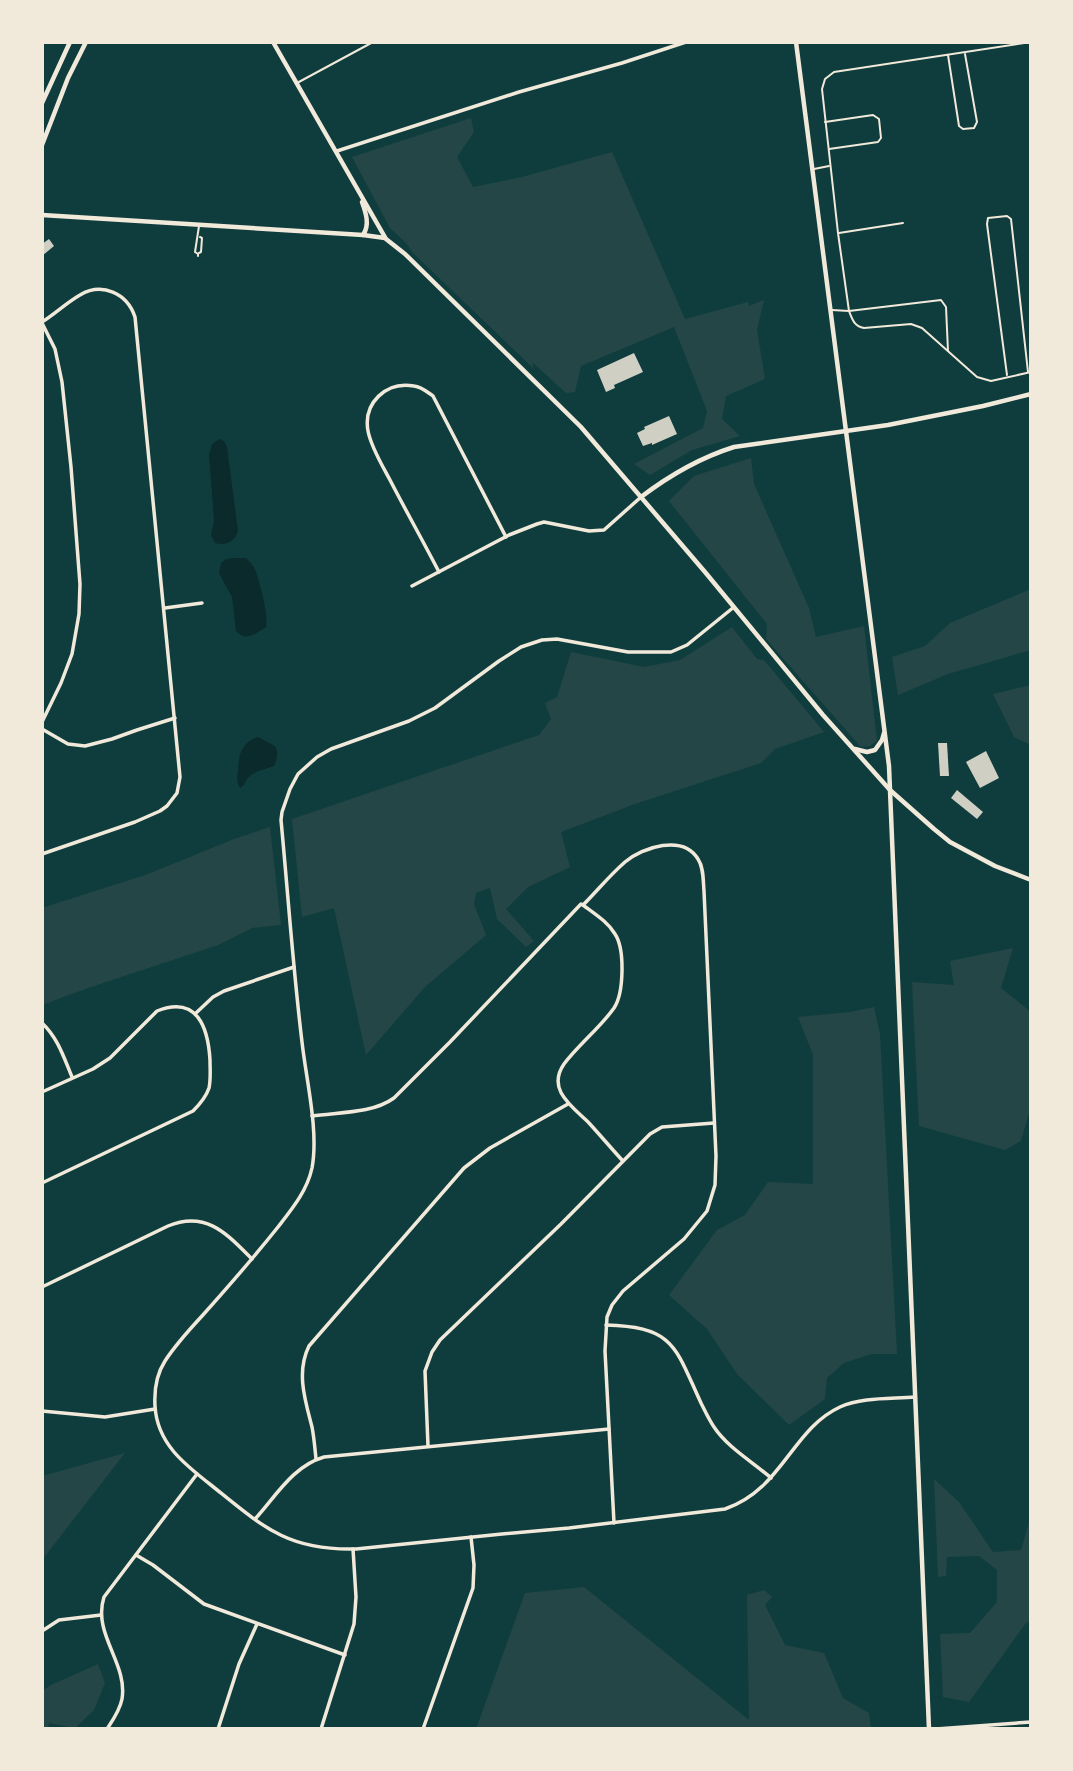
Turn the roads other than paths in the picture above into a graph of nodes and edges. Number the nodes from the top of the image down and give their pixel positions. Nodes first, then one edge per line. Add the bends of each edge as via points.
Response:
1 (70, 42) edge
2 (86, 42) edge
3 (273, 42) edge
4 (373, 42) edge
5 (687, 42) edge
6 (796, 42) edge
7 (1031, 42) edge
8 (965, 52) junction
9 (948, 55) junction
10 (297, 83) junction
11 (42, 103) edge
12 (825, 122) junction
13 (42, 145) edge
14 (828, 149) junction
15 (337, 151) junction
16 (830, 166) junction
17 (813, 169) junction
18 (357, 188) junction
19 (42, 215) edge
20 (903, 223) dead end
21 (198, 225) junction
22 (838, 233) junction
23 (363, 235) junction
24 (386, 239) junction
25 (198, 255) dead end
26 (831, 310) junction
27 (849, 311) junction
28 (42, 322) edge
29 (948, 351) junction
30 (1029, 372) edge
31 (1008, 376) junction
32 (1031, 394) edge
33 (846, 430) junction
34 (641, 497) junction
35 (506, 537) junction
36 (439, 572) junction
37 (412, 586) dead end
38 (202, 603) dead end
39 (165, 607) junction
40 (734, 607) junction
41 (176, 718) junction
42 (42, 722) edge
43 (42, 729) edge
44 (885, 729) junction
45 (853, 749) junction
46 (890, 790) junction
47 (42, 853) edge
48 (1031, 880) edge
49 (583, 905) junction
50 (294, 967) junction
51 (195, 1013) junction
52 (42, 1023) edge
53 (72, 1077) junction
54 (42, 1091) edge
55 (568, 1104) junction
56 (312, 1116) junction
57 (714, 1124) junction
58 (622, 1161) junction
59 (42, 1183) edge
60 (252, 1259) junction
61 (42, 1287) edge
62 (606, 1325) junction
63 (915, 1397) junction
64 (155, 1409) junction
65 (42, 1411) edge
66 (609, 1429) junction
67 (428, 1446) junction
68 (316, 1460) junction
69 (197, 1474) junction
70 (771, 1478) junction
71 (255, 1519) junction
72 (614, 1523) junction
73 (471, 1537) junction
74 (353, 1549) junction
75 (136, 1555) junction
76 (101, 1615) junction
77 (257, 1623) junction
78 (42, 1631) edge
79 (345, 1655) junction
80 (1031, 1722) edge
81 (107, 1729) edge
82 (218, 1729) edge
83 (321, 1729) edge
84 (423, 1729) edge
85 (929, 1729) edge
86 (936, 1729) edge

1 - 11 street
2 - 13 street
3 - 10 street
4 - 10 lane
5 - 15 street
6 - 17 street
7 - 8 lane
8 - 9 lane
8 - 9 lane via 977,122 974,128 959,126
9 - 12 lane via 829,74 822,89
10 - 15 street
12 - 14 lane
12 - 14 lane via 873,115 879,119 878,142
14 - 16 lane
15 - 18 street
16 - 17 lane
16 - 22 lane
17 - 26 street
18 - 23 street via 366,213
18 - 24 street
19 - 21 street
20 - 22 lane
21 - 23 street
21 - 25 lane via 202,238
22 - 27 lane
23 - 24 street
24 - 34 street via 562,407
26 - 27 lane
26 - 33 street
27 - 29 lane via 853,322 864,328 916,325
27 - 29 lane via 941,300 946,307
28 - 39 street via 89,291 114,292 132,309
28 - 42 street via 55,349 62,382 80,584 72,654
29 - 31 lane via 978,377
30 - 31 lane
30 - 31 lane via 1011,219 988,218
32 - 33 street
33 - 34 street via 754,443 713,454 669,476
33 - 44 street
34 - 35 street via 604,530 544,522
34 - 40 street
35 - 36 street
35 - 36 street via 433,396 415,386 382,393 369,408 368,434
36 - 37 street
38 - 39 street
39 - 41 street
40 - 45 street
40 - 50 street via 687,645 671,652 620,652 557,639 535,641 509,653 422,715 317,757 298,774 282,812
41 - 43 street via 85,746 68,744
41 - 47 street via 180,776 177,793 167,806 135,822
44 - 45 street via 875,750
44 - 46 street
45 - 46 street
46 - 48 street via 950,842
46 - 63 street
49 - 55 street via 618,939 621,984 615,1007 560,1069 559,1084
49 - 56 street via 389,1101 366,1110
49 - 57 street via 636,855 677,845 692,851 699,861
50 - 51 street via 224,991
50 - 56 street
51 - 53 street via 184,1007 157,1011 110,1058
51 - 59 street via 206,1032 211,1073 200,1105
52 - 53 street via 60,1047
53 - 54 street
55 - 58 street
55 - 68 street via 464,1168 309,1346 302,1376
56 - 60 street via 313,1151 306,1185
57 - 58 street via 662,1127
57 - 62 street via 716,1180 709,1207 684,1240 629,1285 609,1311
58 - 67 street via 440,1340 425,1371
60 - 61 street via 215,1226 185,1220
60 - 64 street via 165,1361 155,1386
62 - 66 street
62 - 70 street via 651,1332 671,1343 713,1426
63 - 70 street via 866,1401 831,1412
63 - 85 street
64 - 65 street via 105,1417
64 - 69 street via 166,1442
66 - 67 street
66 - 72 street
67 - 68 street
68 - 71 street via 293,1474
69 - 71 street
69 - 75 street
70 - 72 street via 751,1497 725,1509
71 - 74 street via 300,1544
72 - 73 street
73 - 74 street
73 - 84 street via 473,1588
74 - 79 street via 356,1603
75 - 76 street via 107,1593
75 - 77 street via 193,1598
76 - 78 street via 59,1620
76 - 81 street via 122,1689 119,1707
77 - 79 street
77 - 82 street
79 - 83 street
80 - 86 street

